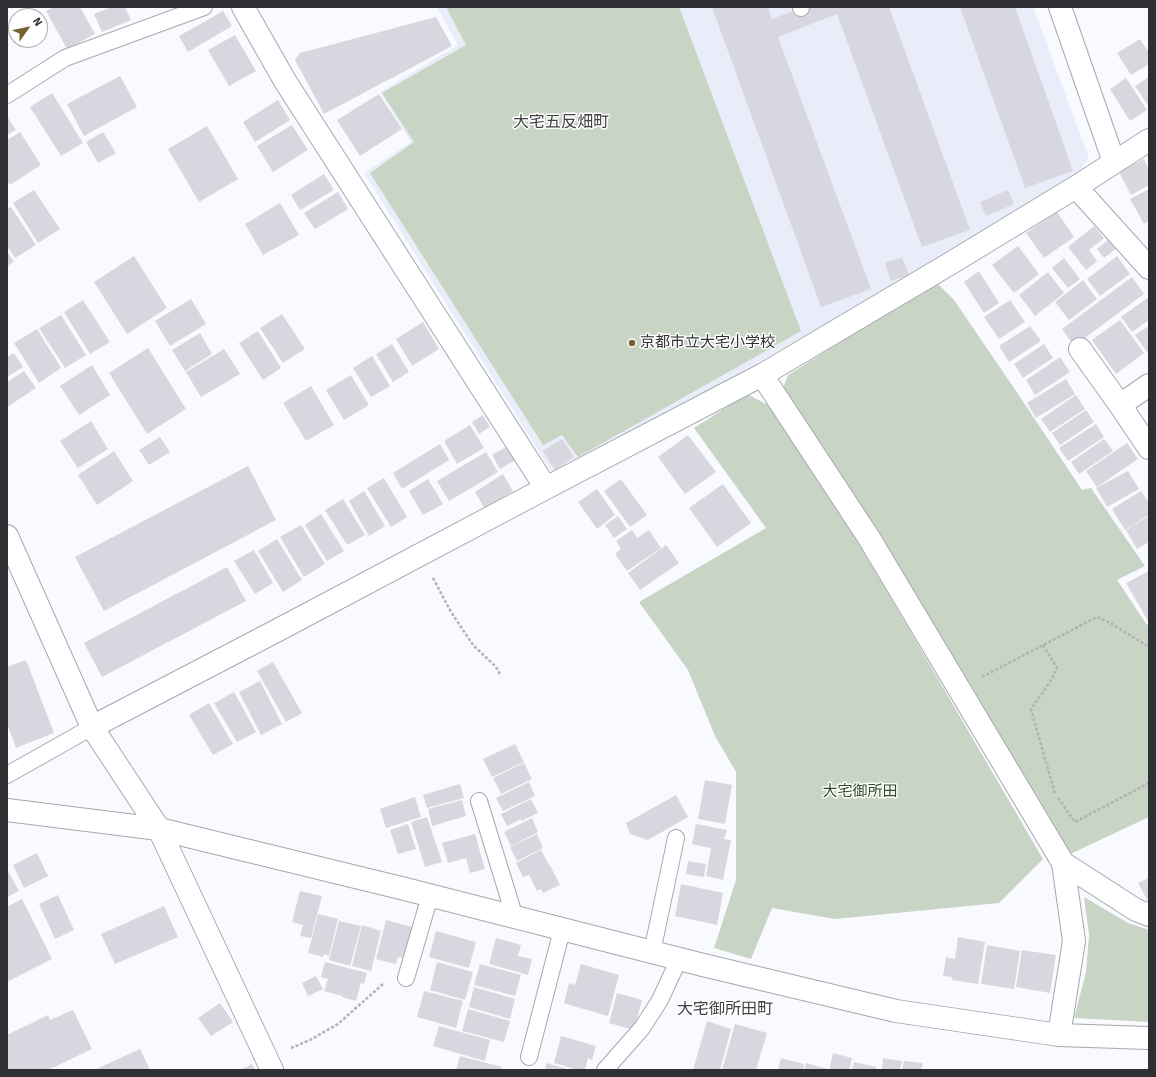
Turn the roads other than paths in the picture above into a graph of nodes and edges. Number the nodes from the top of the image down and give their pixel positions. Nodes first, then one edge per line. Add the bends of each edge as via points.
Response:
1 (204, 7) edge
2 (243, 7) edge
3 (1060, 7) edge
4 (7, 95) edge
5 (1149, 140) edge
6 (1114, 162) junction
7 (1076, 187) junction
8 (1149, 268) edge
9 (1080, 350) dead end
10 (762, 375) junction
11 (1149, 385) edge
12 (1120, 405) junction
13 (1149, 448) edge
14 (546, 488) junction
15 (7, 536) edge
16 (92, 727) junction
17 (7, 775) edge
18 (479, 801) dead end
19 (7, 810) edge
20 (159, 829) junction
21 (676, 838) dead end
22 (1063, 863) junction
23 (430, 896) junction
24 (1149, 915) edge
25 (515, 918) junction
26 (562, 930) junction
27 (652, 952) junction
28 (679, 959) junction
29 (406, 978) road end
30 (1059, 1035) junction
31 (1149, 1038) edge
32 (529, 1057) dead end
33 (270, 1065) edge
34 (605, 1070) edge

1 - 4 lane via 65,58
2 - 14 street via 285,81
3 - 6 street
5 - 6 street
6 - 7 street
7 - 8 street
7 - 10 street
9 - 12 street
10 - 14 street
10 - 22 street via 868,538
11 - 12 street
12 - 13 street
14 - 16 street
15 - 16 street
16 - 17 lane
16 - 20 street
18 - 25 lane
19 - 20 street
20 - 23 street
20 - 33 street
21 - 27 lane
22 - 24 street via 1136,910
22 - 30 street via 1074,941
23 - 25 street
23 - 29 lane
25 - 26 street
26 - 27 street
26 - 32 lane
27 - 28 street
28 - 30 street via 896,1011
28 - 34 lane via 660,1000 642,1028
30 - 31 street

